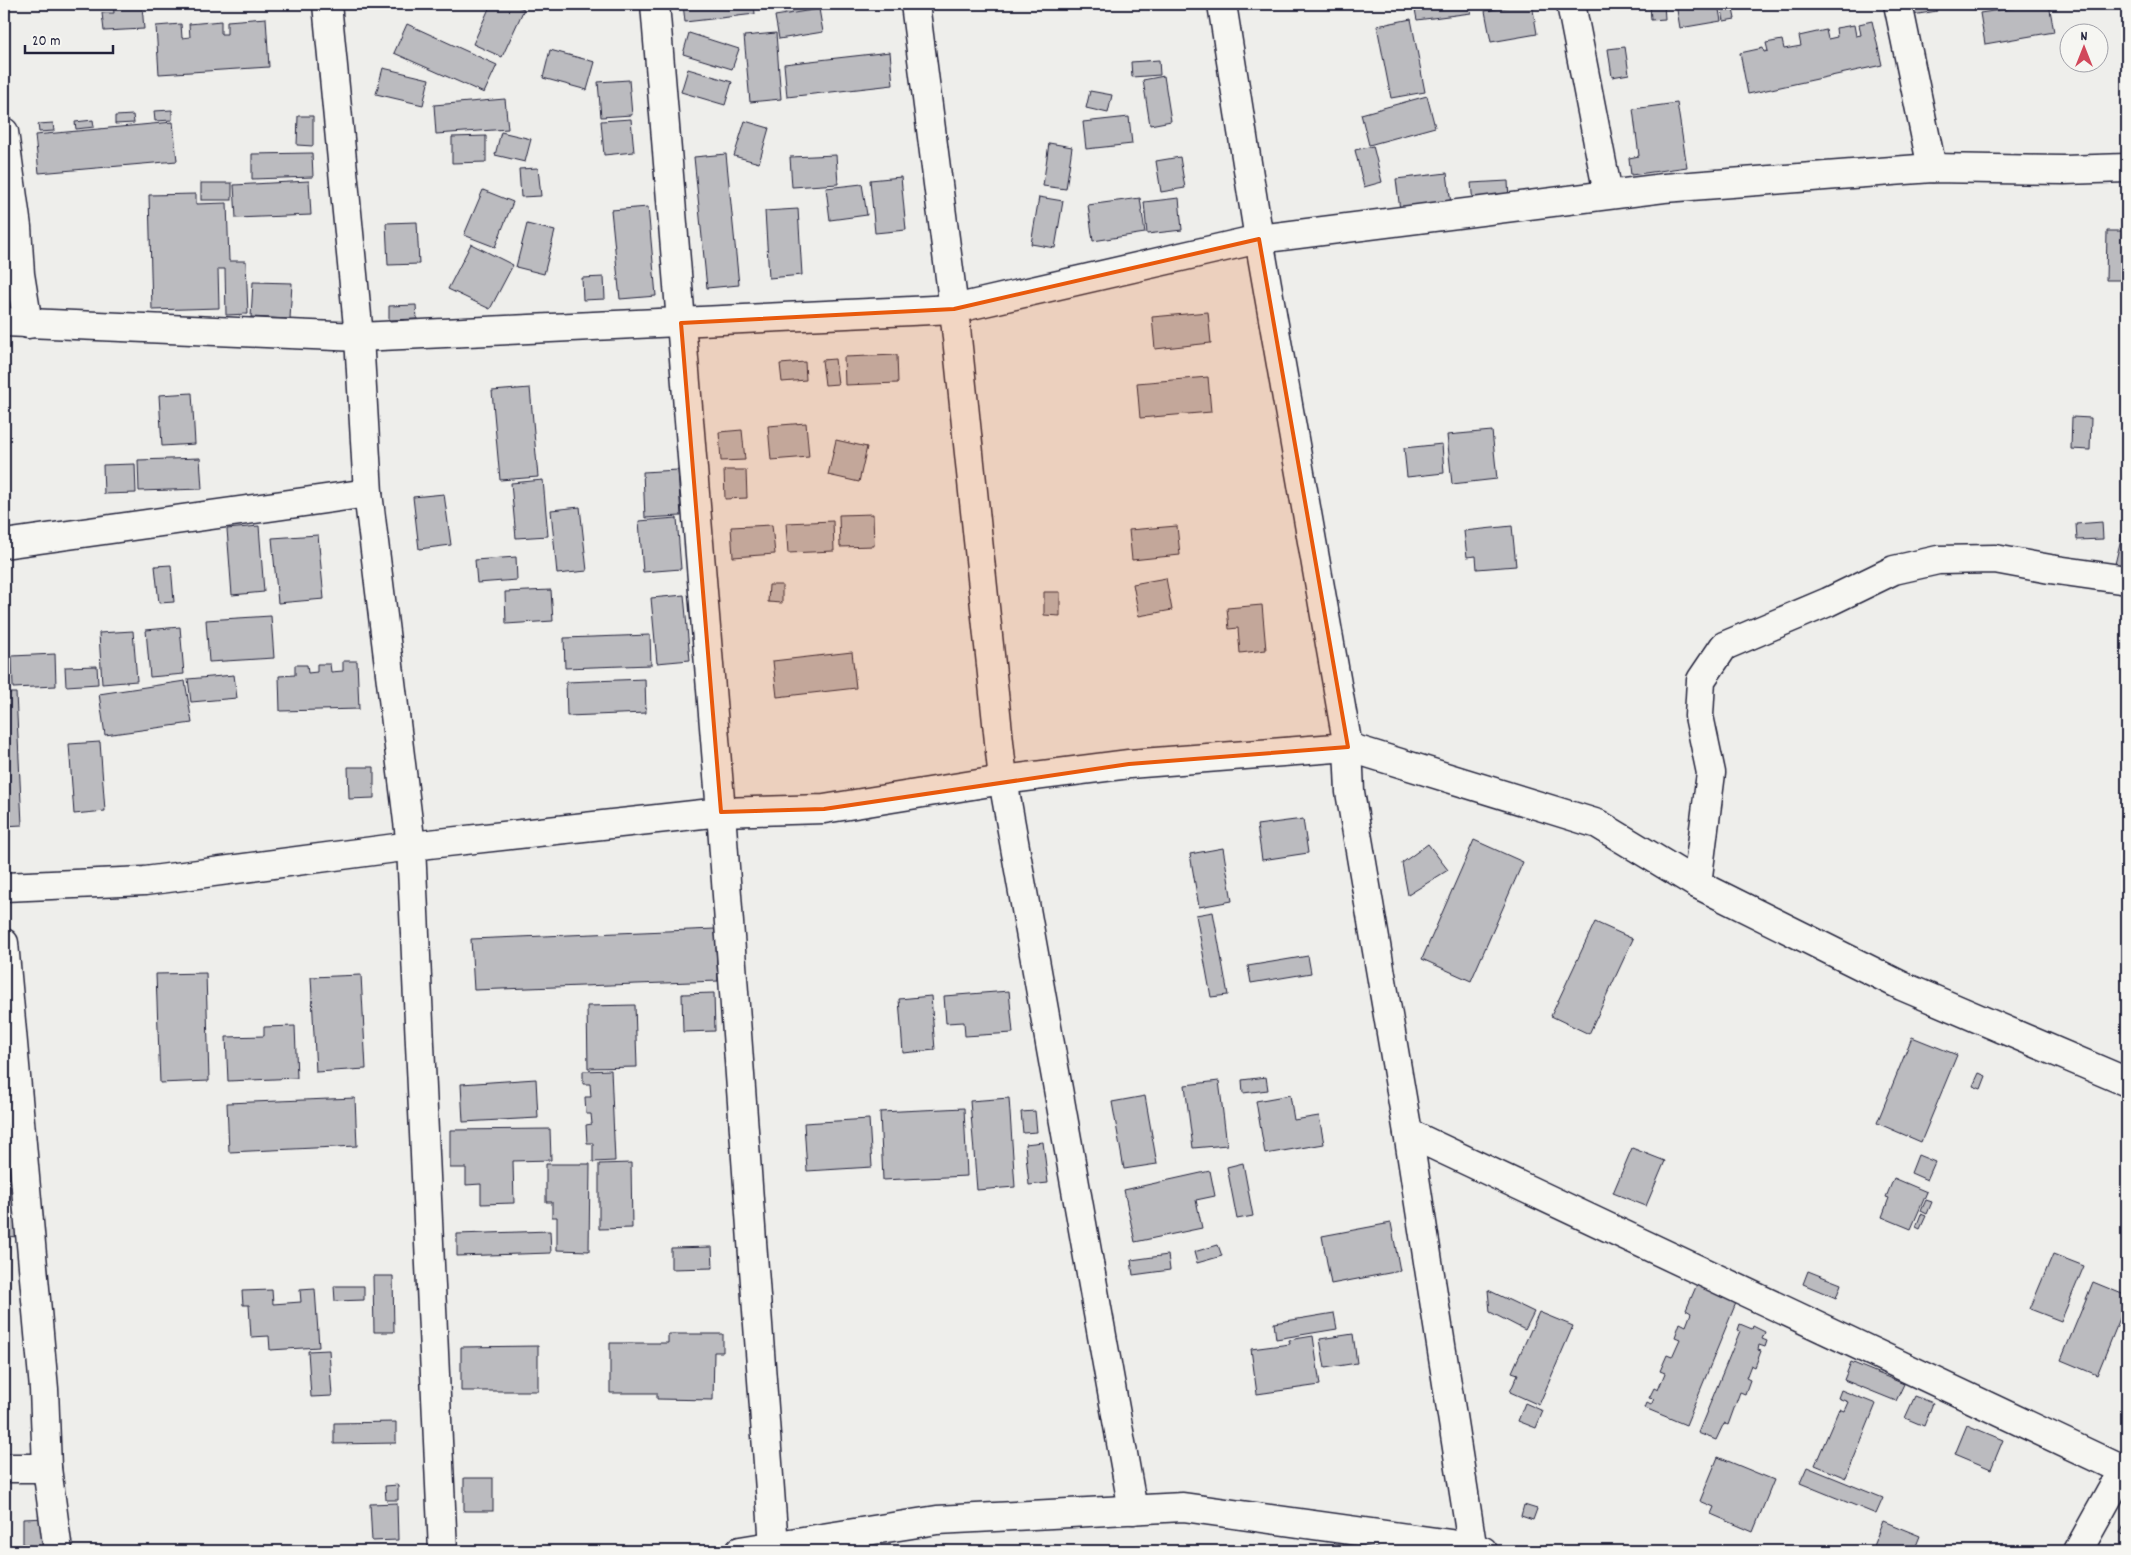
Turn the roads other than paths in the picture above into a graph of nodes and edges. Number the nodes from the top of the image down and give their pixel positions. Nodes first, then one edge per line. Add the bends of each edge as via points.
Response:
1 (327, 4) edge
2 (655, 4) edge
3 (915, 4) edge
4 (1222, 4) edge
5 (1571, 4) edge
6 (1898, 4) edge
7 (4, 132) edge
8 (1932, 168) junction
9 (2127, 168) edge
10 (1608, 194) junction
11 (1259, 239) junction
12 (954, 309) junction
13 (16, 323) edge
14 (681, 323) junction
15 (359, 337) junction
16 (368, 493) junction
17 (4, 544) edge
18 (2127, 580) edge
19 (1348, 747) junction
20 (1003, 780) junction
21 (721, 812) junction
22 (411, 846) junction
23 (1697, 884) junction
24 (4, 887) edge
25 (4, 943) edge
26 (2127, 1082) edge
27 (1408, 1133) junction
28 (4, 1468) edge
29 (47, 1468) junction
30 (1133, 1510) junction
31 (774, 1546) junction
32 (1476, 1550) edge
33 (58, 1551) edge
34 (443, 1551) edge
35 (740, 1551) edge
36 (2078, 1551) edge

1 - 15 street
2 - 14 street
3 - 12 street
4 - 11 street
5 - 10 street
6 - 8 street
7 - 13 street via 20,274
8 - 9 street
8 - 10 street
10 - 11 street
11 - 12 street
11 - 19 street
12 - 14 street
12 - 20 street
13 - 15 street
14 - 15 street
14 - 21 street
15 - 16 street
16 - 17 street
16 - 22 street
18 - 23 street via 1996,559 1938,560 1894,570 1724,646 1701,680 1699,716 1711,773
19 - 20 street via 1129,764
19 - 23 street via 1598,824
19 - 27 street via 1350,792
20 - 21 street via 824,809
20 - 30 street
21 - 22 street
21 - 31 street
22 - 24 street via 145,881
22 - 34 street
23 - 26 street via 1902,986
25 - 29 street via 42,1370
27 - 32 street
27 - 36 street via 2123,1470
28 - 29 street
29 - 33 street
30 - 31 street via 937,1520
30 - 32 street via 1183,1508
31 - 35 street

